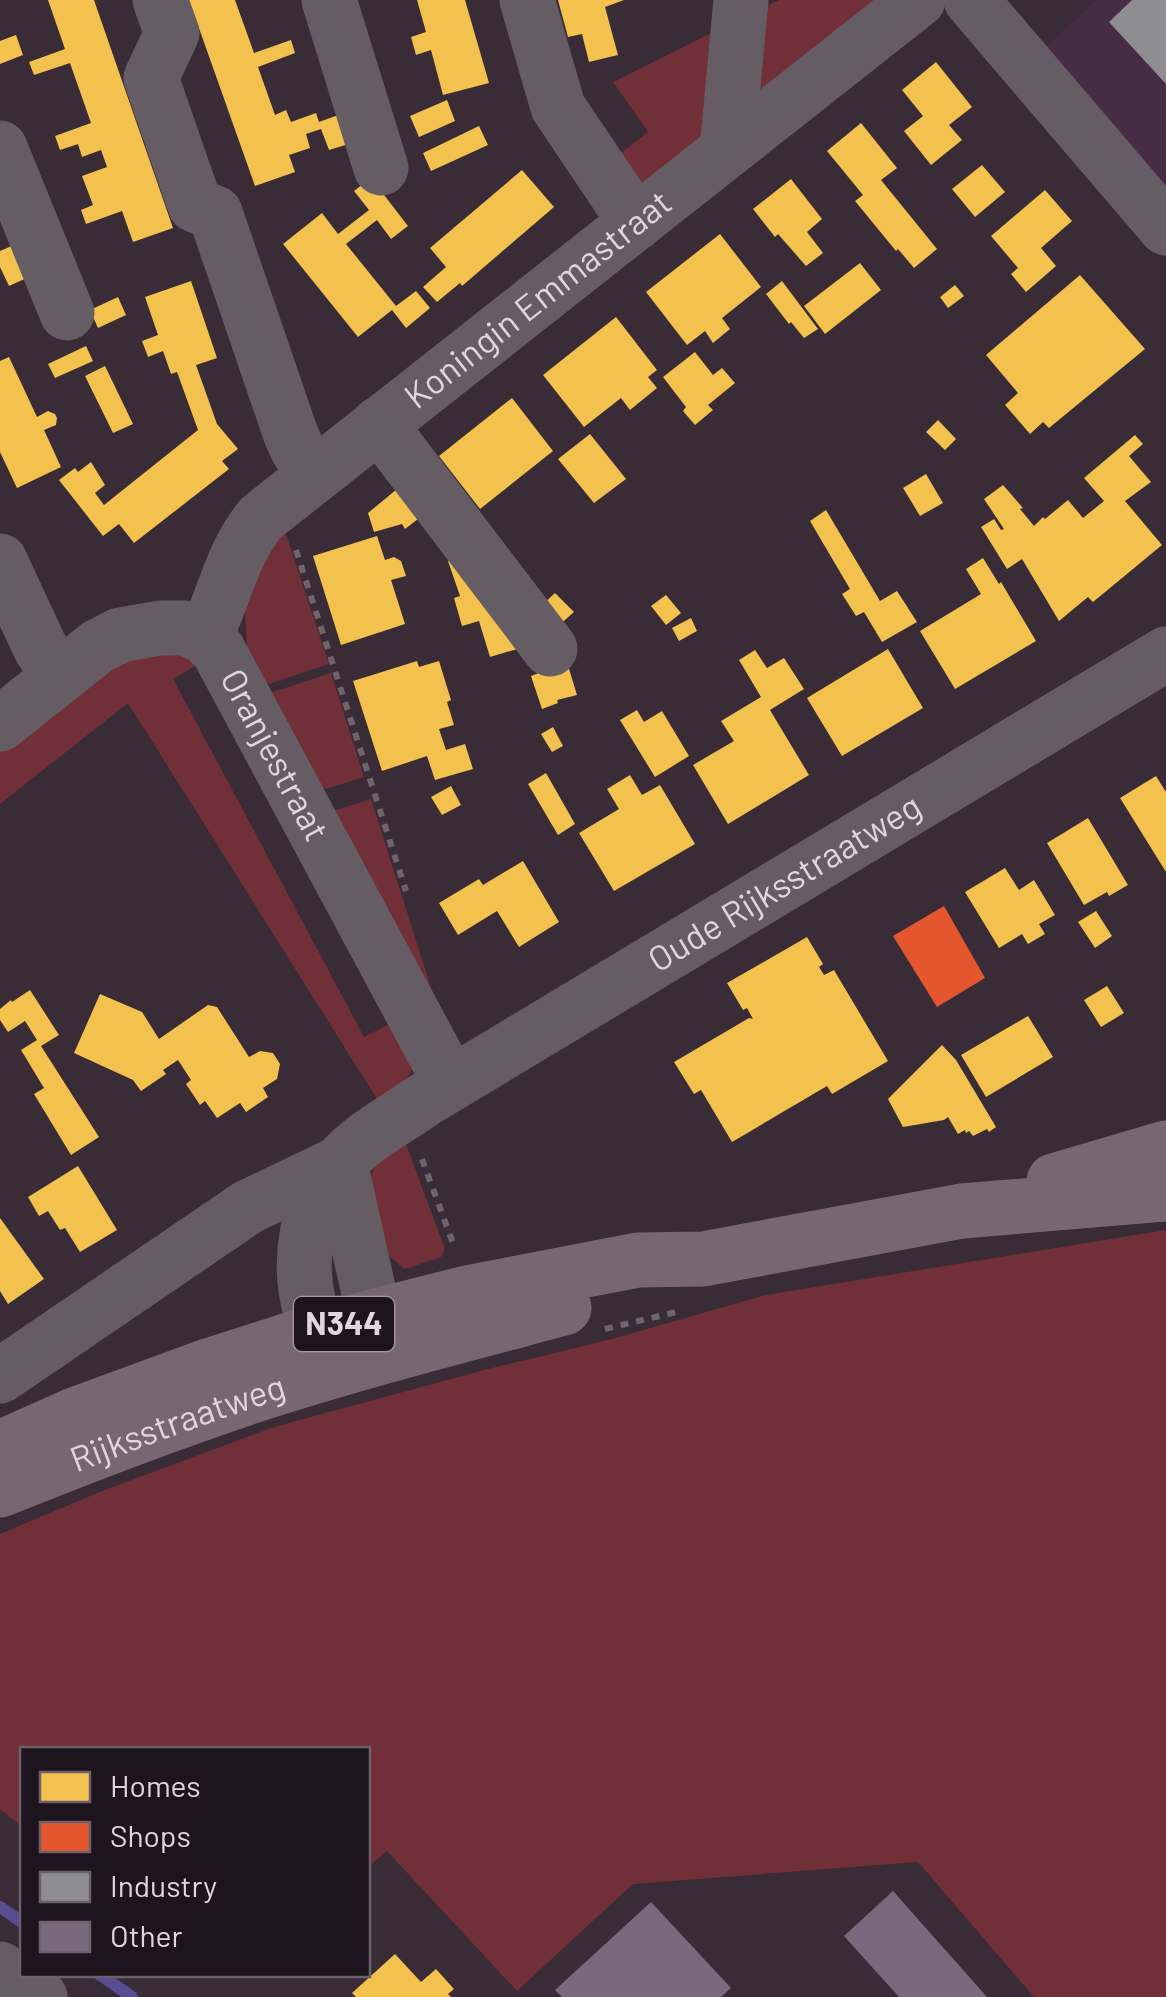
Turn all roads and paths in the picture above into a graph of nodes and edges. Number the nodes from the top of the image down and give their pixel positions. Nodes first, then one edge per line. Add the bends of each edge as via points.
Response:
1 (160, 0) edge
2 (329, 0) edge
3 (527, 0) edge
4 (740, 0) edge
5 (918, 0) edge
6 (971, 0) edge
7 (0, 148) edge
8 (726, 150) junction
9 (381, 168) dead end
10 (636, 223) junction
11 (1166, 228) edge
12 (67, 313) dead end
13 (378, 424) junction
14 (297, 488) junction
15 (0, 562) edge
16 (205, 637) junction
17 (550, 648) dead end
18 (1166, 654) edge
19 (59, 677) junction
20 (0, 724) edge
21 (408, 896) dead end
22 (451, 1084) junction
23 (406, 1113) junction
24 (1166, 1148) edge
25 (340, 1163) junction
26 (1166, 1194) edge
27 (962, 1211) junction
28 (703, 1259) junction
29 (468, 1293) junction
30 (350, 1337) junction
31 (0, 1376) edge
32 (0, 1448) edge
33 (0, 1490) edge
34 (0, 1970) edge
35 (40, 1997) edge

1 - 14 street via 172,33 151,78 195,204 215,213 305,462
2 - 9 street
3 - 10 street via 558,107
4 - 8 street
5 - 8 street, Koningin Emmastraat
6 - 11 street
7 - 12 street
8 - 10 street, Koningin Emmastraat
10 - 13 street, Koningin Emmastraat
13 - 14 street, Koningin Emmastraat
13 - 17 street
14 - 16 street, Koningin Emmastraat via 249,533
14 - 21 path
15 - 19 street
16 - 19 street, Oranjestraat via 174,627 120,635
16 - 22 street, Oranjestraat via 218,650
18 - 22 street, Oude Rijksstraatweg
19 - 20 street, Oranjestraat
22 - 23 street, Oude Rijksstraatweg
23 - 25 street, Oude Rijksstraatweg
23 - 29 path
24 - 27 main road, Rijksstraatweg / N344
25 - 30 street
25 - 31 street, Oude Rijksstraatweg via 248,1207
26 - 27 main road, Rijksstraatweg / N344
27 - 28 main road, Rijksstraatweg / N344
28 - 29 main road, Rijksstraatweg / N344 via 638,1260
28 - 30 main road, Rijksstraatweg / N344 via 643,1287
29 - 30 main road, Rijksstraatweg / N344
30 - 32 main road, Rijksstraatweg / N344 via 184,1374
30 - 33 main road, Rijksstraatweg / N344 via 250,1397
34 - 35 street

